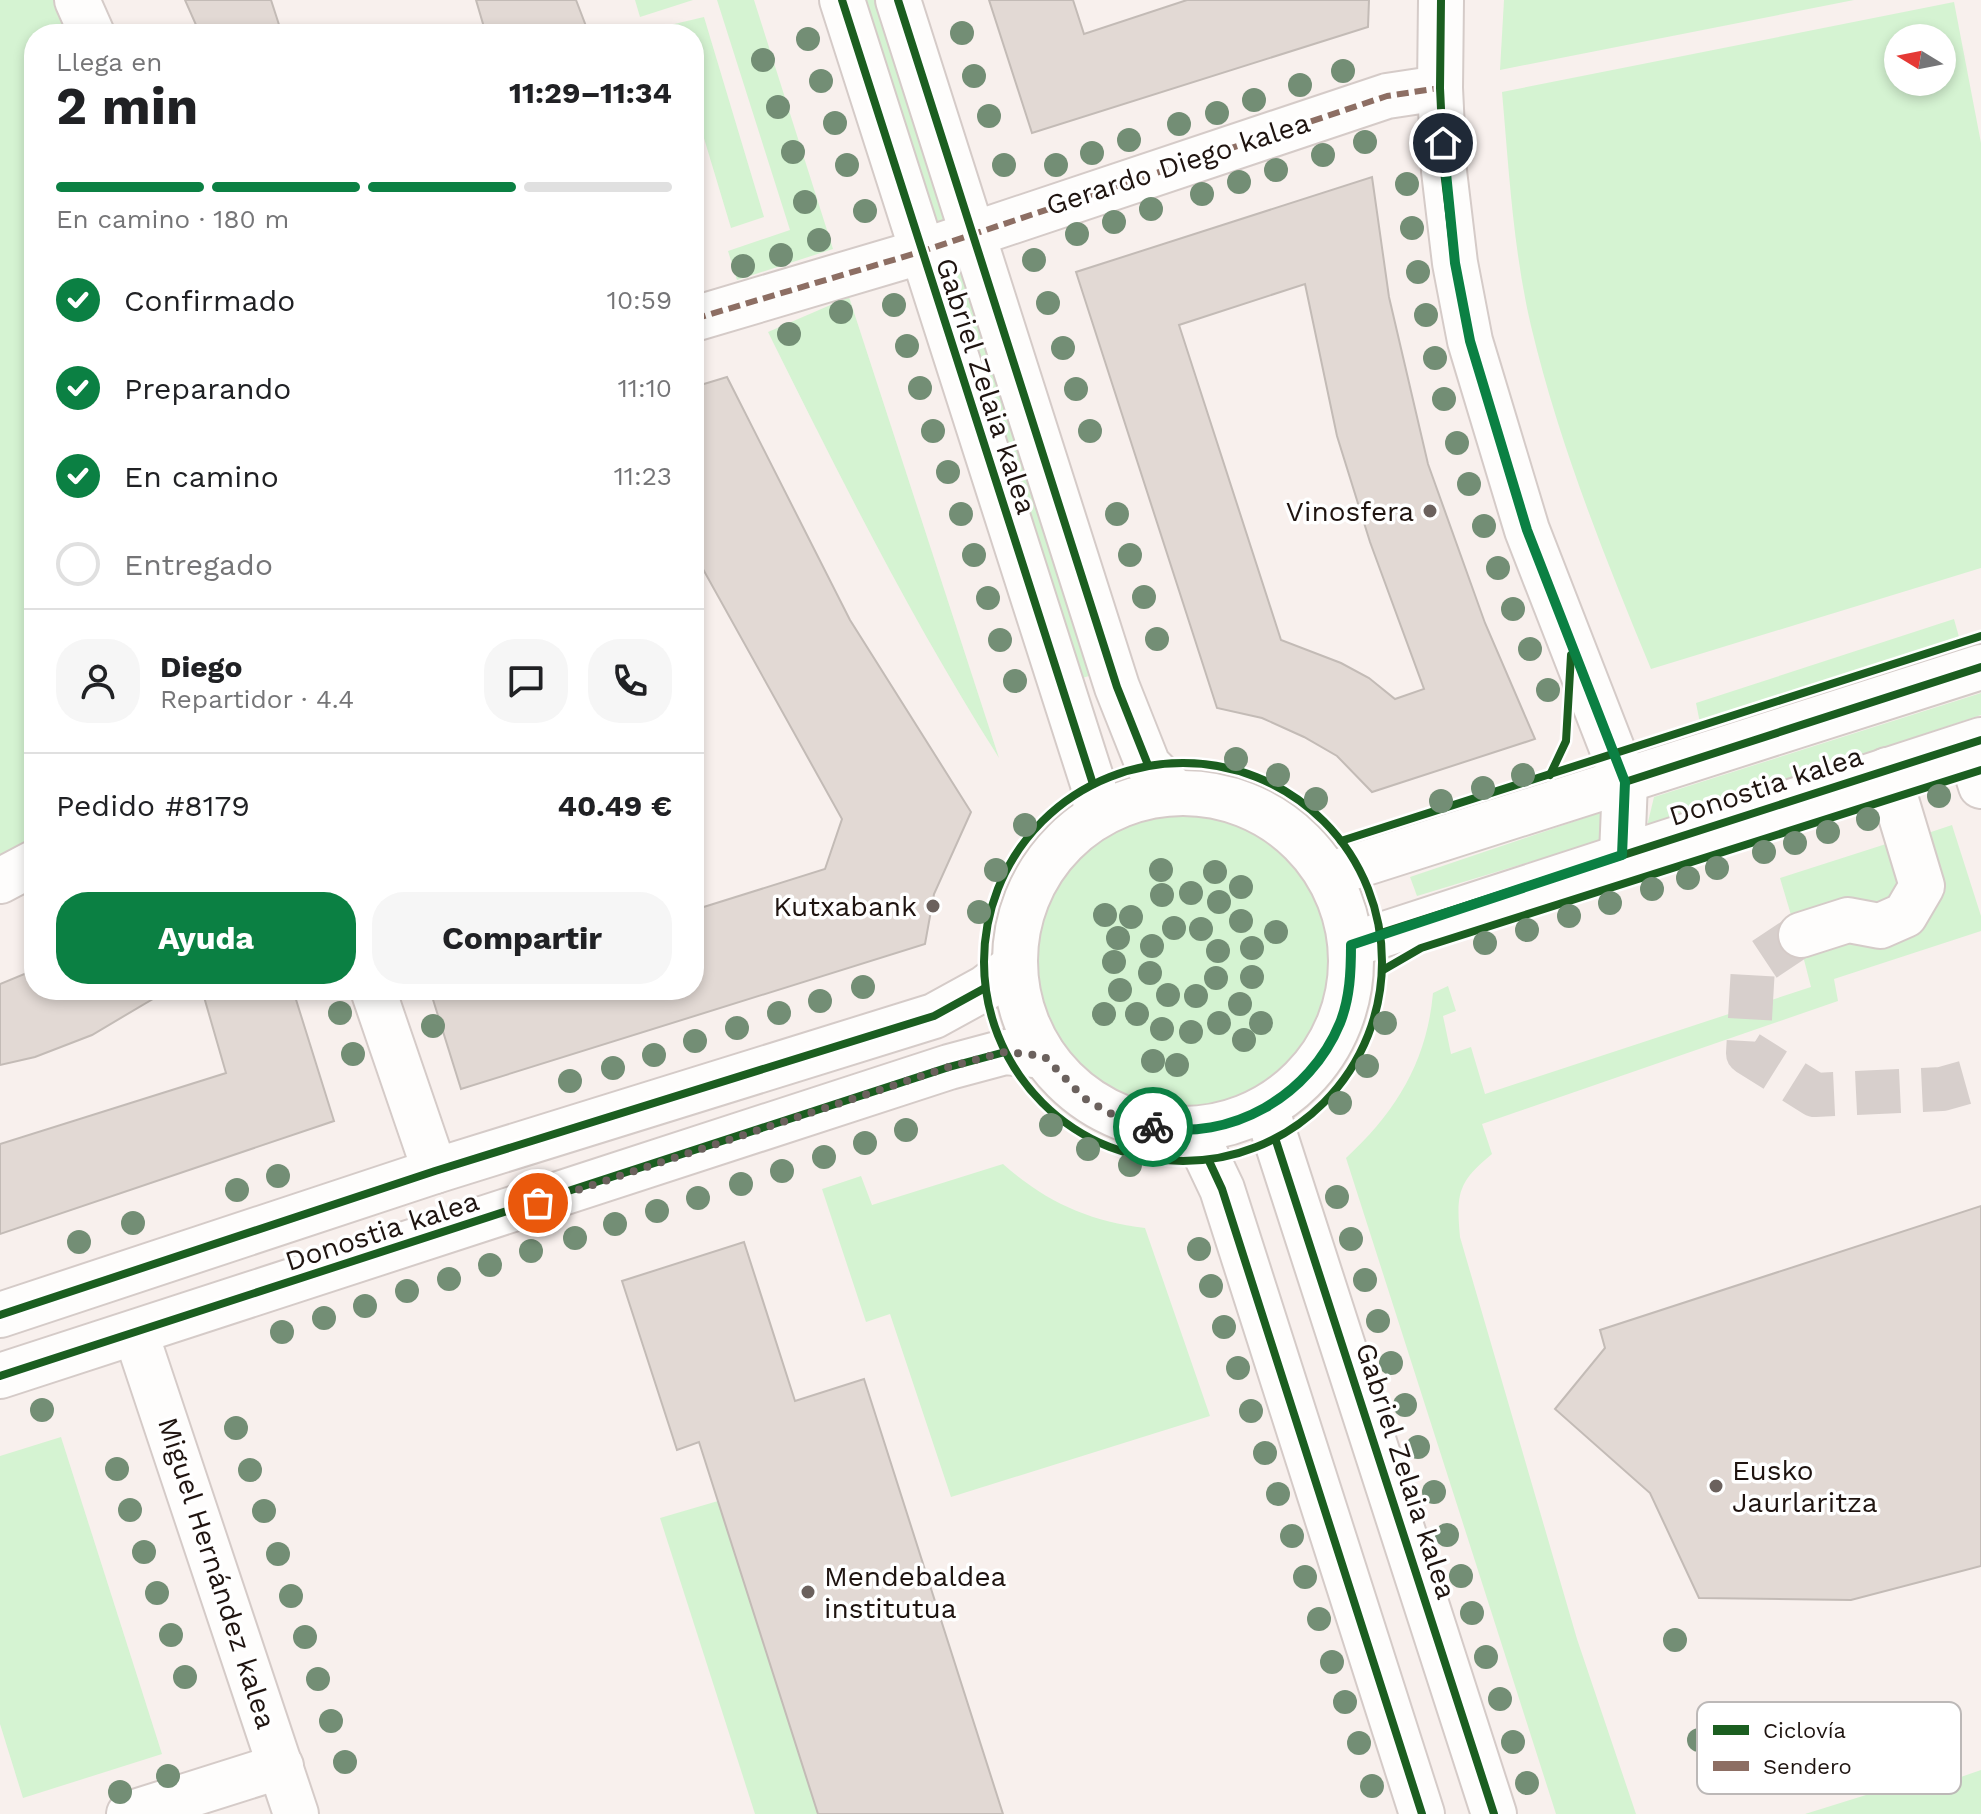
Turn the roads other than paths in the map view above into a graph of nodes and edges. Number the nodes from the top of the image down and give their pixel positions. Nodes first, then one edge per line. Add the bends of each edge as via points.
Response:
1 (77, 0) edge
2 (842, 0) edge
3 (898, 0) edge
4 (1441, 0) edge
5 (88, 24) edge
6 (1440, 88) junction
7 (975, 233) junction
8 (920, 252) junction
9 (704, 316) edge
10 (1981, 667) edge
11 (1974, 742) edge
12 (1887, 770) junction
13 (1625, 782) junction
14 (1981, 786) edge
15 (1175, 792) junction
16 (1097, 816) junction
17 (1622, 855) junction
18 (24, 868) edge
19 (1328, 875) junction
20 (0, 881) edge
21 (1801, 935) tunnel mouth
22 (1351, 945) junction
23 (1014, 966) junction
24 (376, 1000) edge
25 (1044, 1056) junction
26 (1266, 1108) junction
27 (1194, 1130) junction
28 (435, 1171) junction
29 (0, 1315) edge
30 (136, 1334) junction
31 (0, 1376) edge
32 (281, 1766) junction
33 (129, 1814) edge
34 (296, 1814) edge
35 (1422, 1814) edge
36 (1494, 1814) edge

1 - 5 street
2 - 8 street, Gabriel Zelaia kalea
3 - 7 street, Gabriel Zelaia kalea
4 - 6 street
6 - 7 street, Gerardo Diego kalea via 1387,96
6 - 13 street via 1455,263 1474,357 1527,530
7 - 8 street, Gerardo Diego kalea
7 - 15 street, Gabriel Zelaia kalea via 1117,687 1148,765
8 - 9 street, Gerardo Diego kalea
8 - 16 street, Gabriel Zelaia kalea via 1093,784
10 - 13 street, Donostia kalea
11 - 12 street, Donostia kalea
11 - 14 street
12 - 17 street, Donostia kalea
12 - 21 street via 1922,886 1905,915 1880,926 1848,920
13 - 17 street
13 - 19 street, Donostia kalea
15 - 16 street via 1135,799
15 - 19 street via 1221,796 1263,812 1300,839
16 - 23 street via 1061,844 1035,880 1019,922
17 - 22 street, Donostia kalea
18 - 20 street
19 - 22 street via 1344,909
22 - 26 street via 1341,1021 1323,1056 1298,1085
23 - 25 street via 1023,1013
23 - 28 street, Donostia kalea via 934,1016
24 - 28 street
25 - 27 street via 1062,1079 1109,1113 1137,1124
25 - 30 street, Donostia kalea via 1005,1052 949,1067
26 - 27 street via 1231,1124
26 - 36 street, Gabriel Zelaia kalea
27 - 35 street via 1222,1189
28 - 29 street, Donostia kalea
30 - 31 street, Donostia kalea
30 - 32 street, Miguel Hernández kalea
32 - 33 street
32 - 34 street, Miguel Hernández kalea

